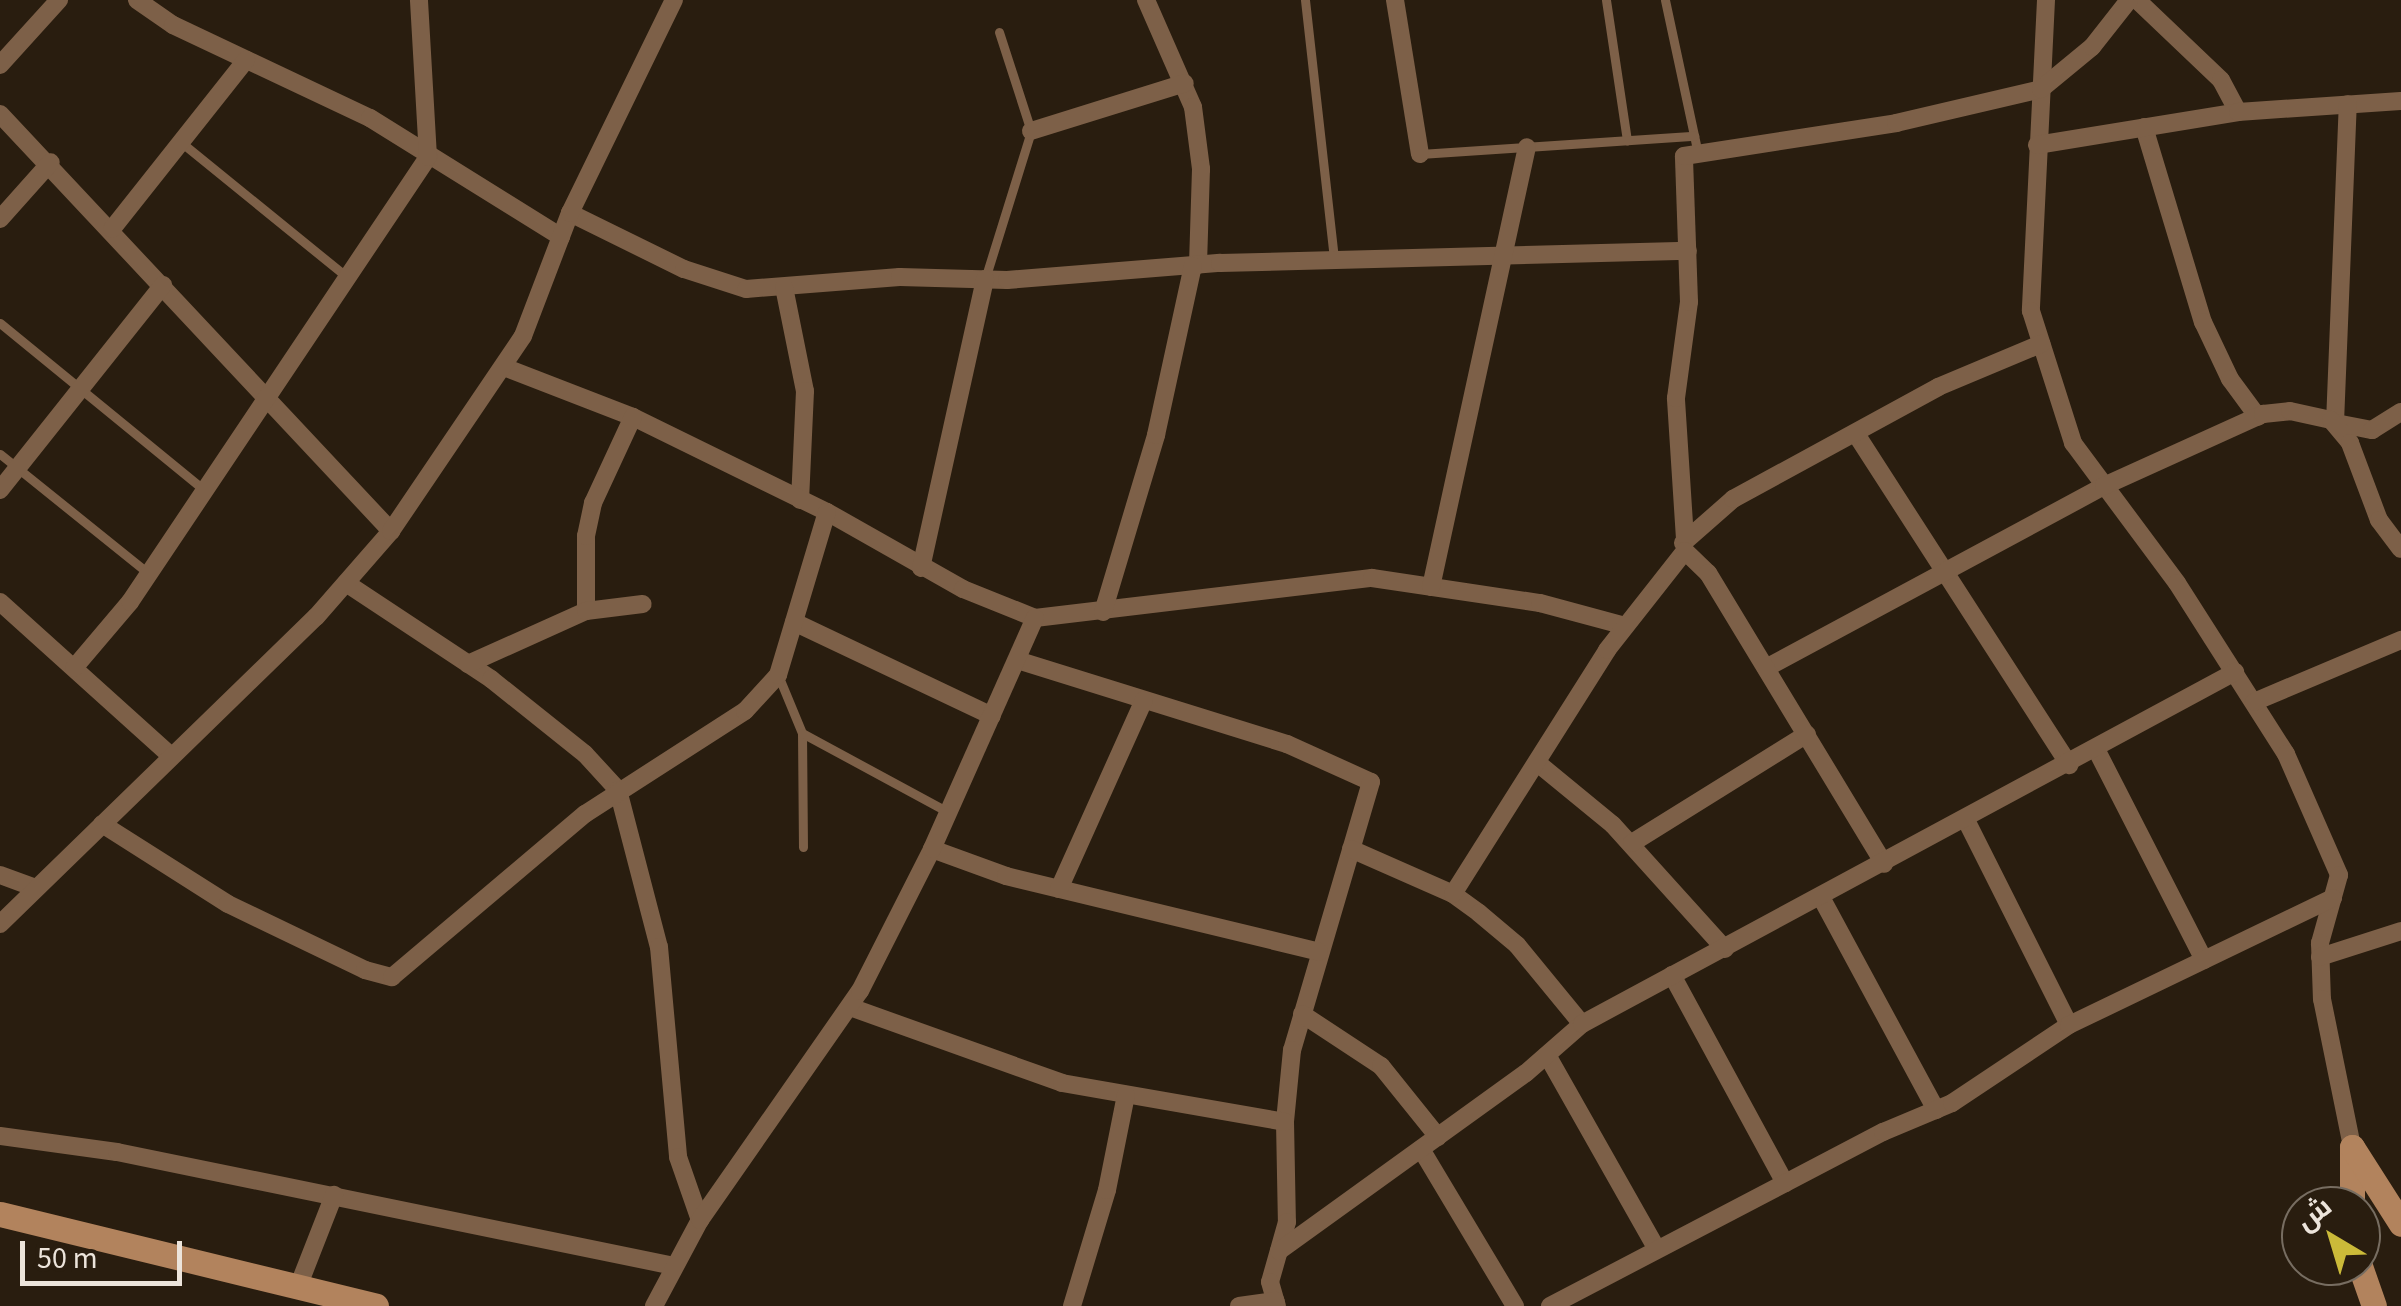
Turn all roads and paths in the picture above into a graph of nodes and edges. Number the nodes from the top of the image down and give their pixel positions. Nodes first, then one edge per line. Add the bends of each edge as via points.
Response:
1 (59, 0) edge
2 (138, 0) edge
3 (418, 0) edge
4 (674, 0) edge
5 (1146, 0) edge
6 (1305, 0) edge
7 (1395, 0) edge
8 (1606, 0) edge
9 (1665, 0) edge
10 (2046, 0) edge
11 (2129, 0) edge
12 (2137, 0) edge
13 (999, 32) dead end
14 (246, 60) junction
15 (0, 65) edge
16 (1185, 83) junction
17 (2041, 89) junction
18 (2401, 102) edge
19 (2348, 104) junction
20 (2238, 112) junction
21 (0, 114) edge
22 (2144, 127) junction
23 (1031, 130) junction
24 (1627, 140) junction
25 (181, 142) junction
26 (2037, 144) junction
27 (1696, 145) junction
28 (1528, 147) junction
29 (1420, 154) joint
30 (428, 157) junction
31 (51, 162) junction
32 (570, 213) junction
33 (0, 219) edge
34 (112, 229) junction
35 (561, 237) junction
36 (1688, 251) junction
37 (1507, 256) junction
38 (1334, 262) junction
39 (1196, 266) junction
40 (347, 277) junction
41 (985, 280) junction
42 (163, 285) junction
43 (784, 288) junction
44 (0, 323) edge
45 (2041, 344) junction
46 (504, 367) junction
47 (80, 388) junction
48 (268, 399) junction
49 (2401, 412) edge
50 (2258, 416) junction
51 (633, 417) junction
52 (2333, 422) junction
53 (1856, 434) junction
54 (0, 454) edge
55 (17, 468) junction
56 (2104, 486) junction
57 (0, 490) edge
58 (205, 491) junction
59 (800, 500) junction
60 (827, 512) junction
61 (392, 531) junction
62 (1685, 539) junction
63 (2401, 548) edge
64 (1677, 557) junction
65 (921, 568) junction
66 (1942, 573) junction
67 (148, 574) junction
68 (346, 584) junction
69 (1430, 587) junction
70 (0, 602) edge
71 (644, 604) dead end
72 (586, 611) junction
73 (1103, 612) junction
74 (1036, 618) junction
75 (794, 622) junction
76 (1625, 626) junction
77 (2401, 640) edge
78 (1017, 660) junction
79 (468, 664) junction
80 (74, 668) junction
81 (1766, 668) junction
82 (2235, 672) junction
83 (778, 675) junction
84 (1144, 700) junction
85 (2254, 702) junction
86 (992, 716) junction
87 (802, 733) junction
88 (1807, 734) junction
89 (2096, 749) junction
90 (170, 756) junction
91 (2069, 764) junction
92 (1540, 765) junction
93 (618, 790) junction
94 (948, 812) junction
95 (1966, 820) junction
96 (102, 824) junction
97 (1632, 843) junction
98 (803, 846) dead end
99 (1351, 849) junction
100 (932, 850) junction
101 (1884, 864) junction
102 (0, 876) edge
103 (33, 887) junction
104 (1059, 889) junction
105 (1453, 894) junction
106 (2332, 898) junction
107 (1822, 899) junction
108 (0, 924) edge
109 (2401, 931) edge
110 (1725, 948) junction
111 (1320, 952) junction
112 (2320, 957) junction
113 (2204, 960) junction
114 (1672, 975) junction
115 (850, 1007) junction
116 (1302, 1014) junction
117 (1582, 1024) junction
118 (2069, 1025) junction
119 (1547, 1055) junction
120 (1126, 1094) junction
121 (1936, 1110) junction
122 (1285, 1122) junction
123 (0, 1136) edge
124 (1438, 1137) junction
125 (2352, 1147) junction
126 (1420, 1150) junction
127 (1785, 1182) junction
128 (2352, 1186) edge
129 (334, 1195) junction
130 (0, 1214) edge
131 (700, 1220) junction
132 (2401, 1224) edge
133 (1656, 1248) junction
134 (1279, 1251) junction
135 (674, 1266) junction
136 (298, 1287) junction
137 (1276, 1304) edge
138 (376, 1306) edge
139 (654, 1306) edge
140 (1072, 1306) edge
141 (1239, 1306) edge
142 (1515, 1306) edge
143 (1550, 1306) edge

1 - 15 street
2 - 14 street
3 - 30 street
4 - 32 street
5 - 16 street
6 - 38 lane
7 - 29 street
8 - 24 lane
9 - 27 lane
10 - 17 street
11 - 17 street via 2092,48
12 - 20 street via 2222,80
13 - 23 lane
14 - 25 street
14 - 30 street via 370,118
16 - 23 street
16 - 39 street via 1201,169
17 - 26 street
17 - 27 street via 1896,123
18 - 19 street
19 - 20 street
19 - 52 street
20 - 22 street
21 - 31 street
22 - 26 street
22 - 50 street via 2203,322 2230,379
23 - 41 lane
24 - 27 lane
24 - 28 lane
25 - 34 street
25 - 40 lane
26 - 45 street via 2031,311
27 - 36 street via 1684,156
28 - 29 lane
28 - 37 street
30 - 35 street
30 - 40 street
31 - 33 street
31 - 34 street
32 - 35 street
32 - 43 street via 684,268 746,289
34 - 42 street
35 - 46 street
36 - 37 street
36 - 62 street via 1690,302 1676,398
37 - 38 street
37 - 69 street
38 - 39 street
39 - 41 street
39 - 73 street via 1156,435
40 - 48 street
41 - 43 street via 900,278
41 - 65 street
42 - 47 street
42 - 48 street
43 - 59 street via 805,391
44 - 47 lane
45 - 53 street via 1938,387
45 - 56 street via 2073,443
46 - 51 street
46 - 61 street
47 - 55 street
47 - 58 lane
48 - 58 street
48 - 61 street
49 - 52 street via 2372,430
50 - 52 street via 2290,411
50 - 56 street
51 - 59 street
51 - 72 street via 589,519
52 - 63 street via 2350,443 2379,520
53 - 62 street via 1733,499
53 - 66 street
54 - 55 lane
55 - 57 street
55 - 67 lane
56 - 66 street
56 - 82 street
58 - 67 street
59 - 60 street
60 - 65 street
60 - 75 street
61 - 68 street
62 - 64 street
64 - 76 street
64 - 81 street via 1684,551 1699,561
65 - 74 street
66 - 81 street
66 - 91 street
67 - 80 street
68 - 79 street
68 - 90 street
69 - 73 street via 1372,578
69 - 76 street
70 - 80 street
71 - 72 street
72 - 79 street
73 - 74 street
74 - 78 street
75 - 83 street
75 - 86 street
76 - 92 street
77 - 85 street
78 - 84 street
78 - 86 street
79 - 93 street via 585,754
80 - 90 street
81 - 88 street
82 - 85 street
82 - 89 street
83 - 87 lane
83 - 93 street via 746,711
84 - 99 street via 1286,744 1372,782
84 - 104 street
85 - 106 street via 2286,754 2339,875
86 - 94 street
87 - 94 lane
87 - 98 lane
88 - 97 street
88 - 101 street
89 - 91 street
89 - 113 street
90 - 96 street
91 - 95 street
92 - 97 street
92 - 105 street
93 - 96 street via 392,977 228,904
93 - 131 street via 659,947 678,1158
94 - 100 street
95 - 101 street
95 - 118 street
96 - 103 street
97 - 110 street
99 - 105 street
99 - 111 street
100 - 104 street
100 - 115 street
101 - 107 street
102 - 103 street
103 - 108 street
104 - 111 street
105 - 117 street via 1518,945
106 - 112 street
106 - 113 street
107 - 110 street
107 - 121 street
109 - 112 street
110 - 114 street
111 - 116 street
112 - 125 street via 2327,1048
113 - 118 street
114 - 117 street
114 - 127 street
115 - 120 street via 998,1062
115 - 131 street
116 - 122 street
116 - 124 street via 1382,1066
117 - 119 street
118 - 121 street
119 - 124 street
119 - 133 street
120 - 122 street
120 - 140 street via 1107,1190
121 - 127 street
122 - 134 street via 1287,1222
123 - 129 street
124 - 126 street
125 - 128 main road
125 - 132 main road
126 - 134 street
126 - 142 street
127 - 133 street
129 - 135 street
129 - 136 street
130 - 136 main road
131 - 135 street
133 - 143 street
134 - 137 street via 1270,1282
135 - 139 street
136 - 138 main road
137 - 141 street

